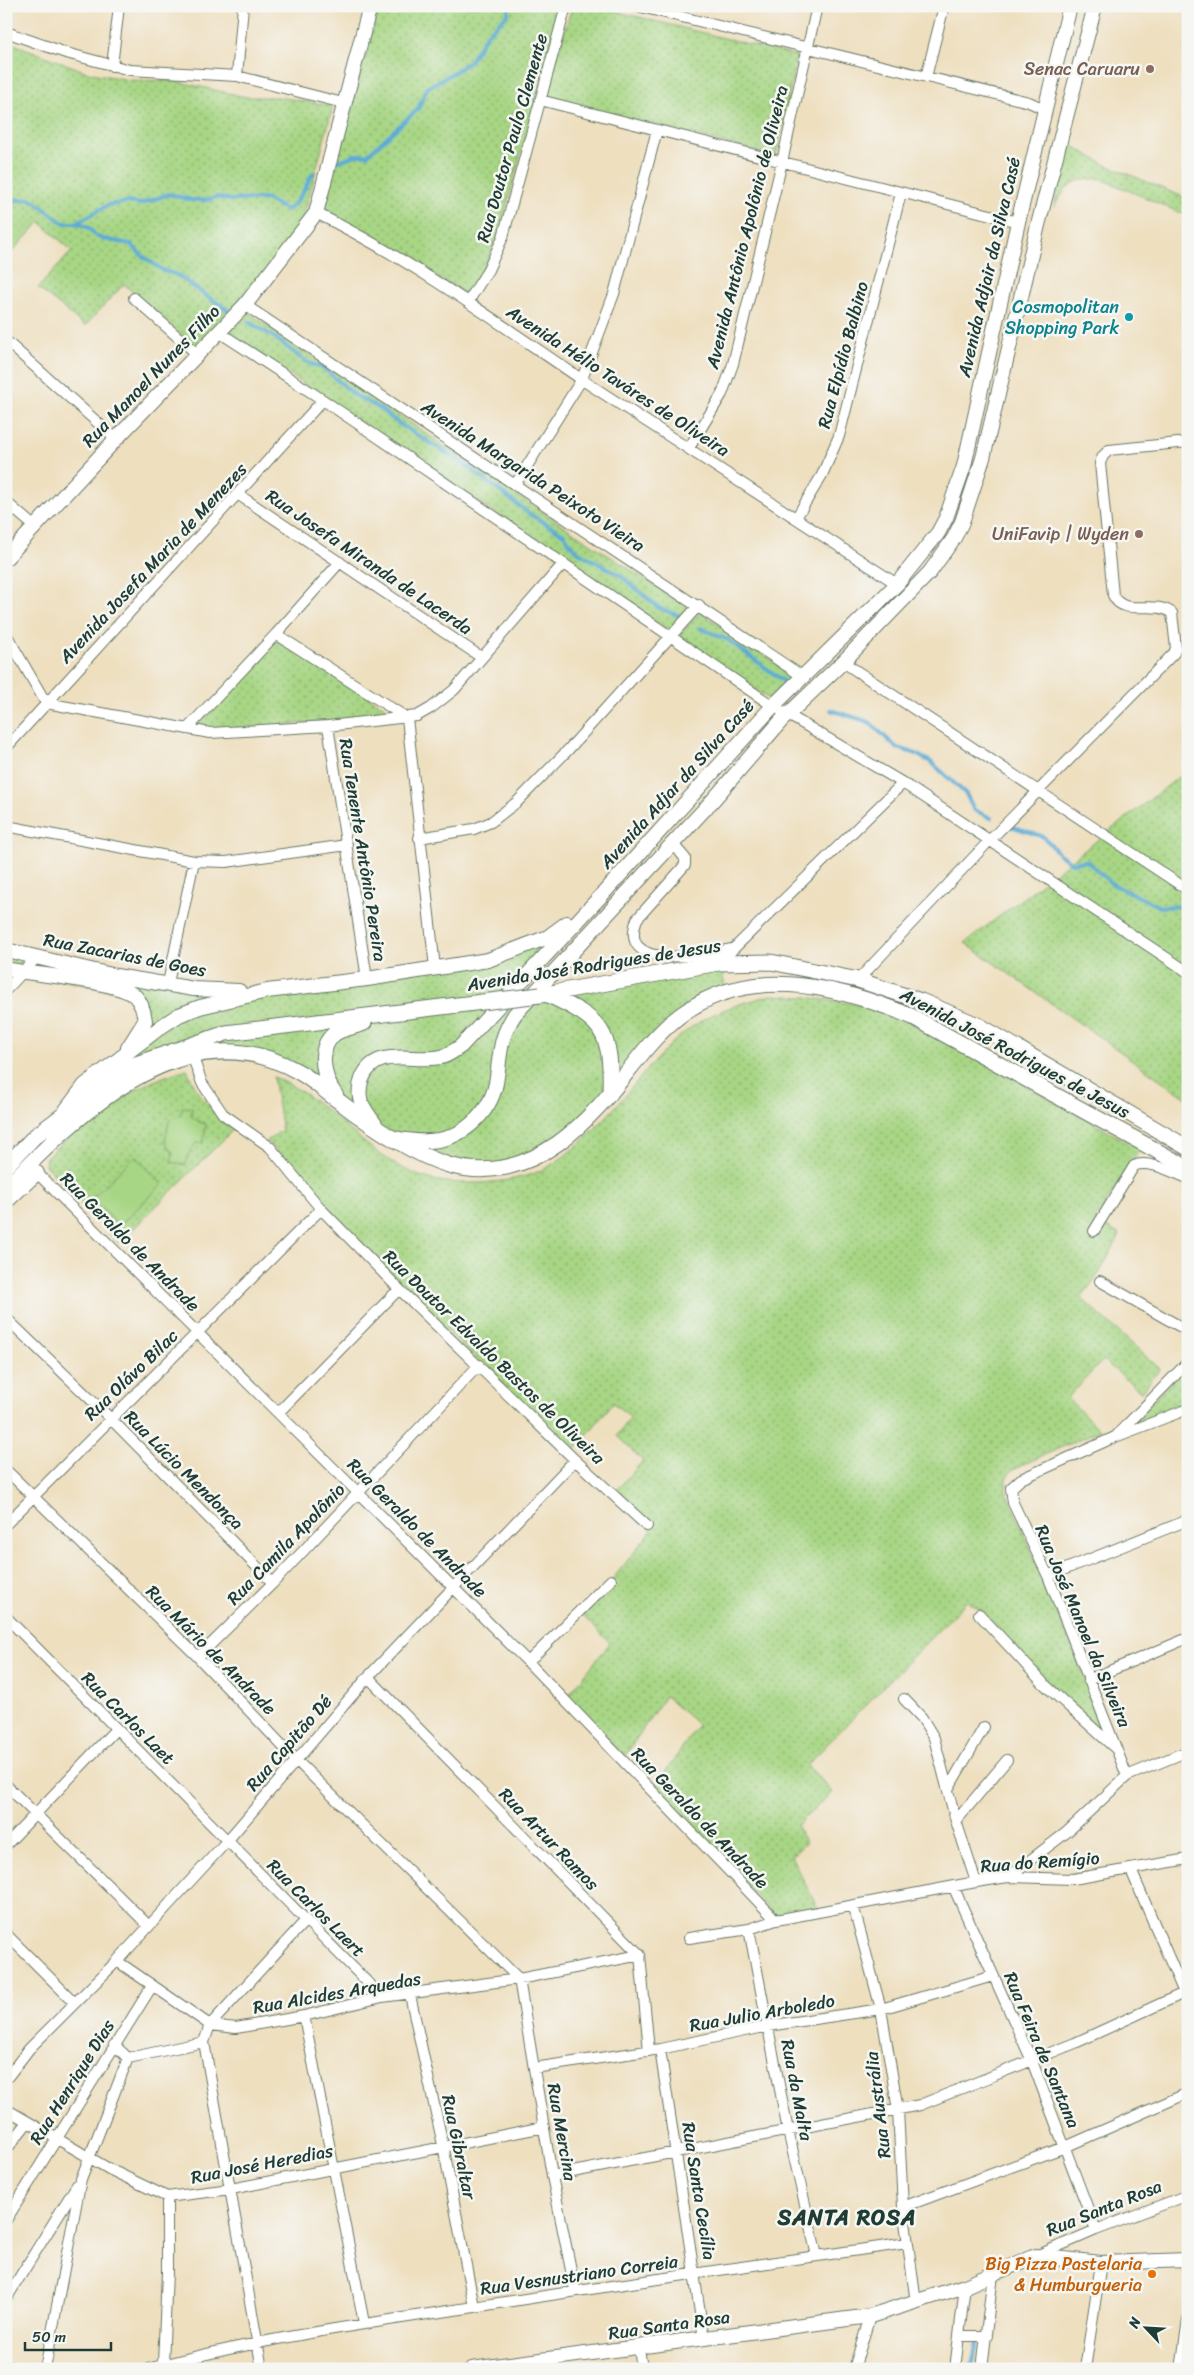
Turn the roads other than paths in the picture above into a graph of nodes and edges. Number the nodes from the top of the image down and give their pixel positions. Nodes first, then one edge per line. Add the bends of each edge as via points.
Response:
1 (119, 6) edge
2 (243, 6) edge
3 (370, 6) edge
4 (566, 6) edge
5 (637, 6) edge
6 (817, 6) edge
7 (944, 6) edge
8 (1070, 6) edge
9 (1095, 6) edge
10 (669, 10) edge
11 (6, 32) edge
12 (807, 49) junction
13 (112, 66) junction
14 (237, 76) junction
15 (926, 77) junction
16 (540, 100) junction
17 (344, 103) junction
18 (1044, 109) junction
19 (657, 130) junction
20 (782, 162) junction
21 (901, 193) junction
22 (316, 213) junction
23 (1018, 222) junction
24 (134, 298) dead end
25 (468, 302) junction
26 (245, 305) junction
27 (219, 332) junction
28 (6, 341) edge
29 (197, 354) junction
30 (582, 379) junction
31 (323, 400) junction
32 (116, 439) junction
33 (1188, 442) edge
34 (689, 448) junction
35 (515, 484) junction
36 (239, 495) junction
37 (6, 502) edge
38 (796, 518) junction
39 (35, 527) junction
40 (938, 533) joint
41 (6, 558) edge
42 (340, 562) junction
43 (563, 564) junction
44 (897, 584) junction
45 (698, 605) junction
46 (6, 634) edge
47 (276, 634) junction
48 (672, 637) junction
49 (481, 657) junction
50 (843, 662) junction
51 (802, 676) junction
52 (46, 703) junction
53 (773, 706) junction
54 (787, 715) junction
55 (407, 718) junction
56 (328, 726) junction
57 (188, 729) junction
58 (6, 748) edge
59 (903, 783) junction
60 (1038, 792) junction
61 (6, 826) edge
62 (419, 838) junction
63 (990, 841) junction
64 (672, 843) junction
65 (347, 845) junction
66 (194, 861) junction
67 (1188, 890) edge
68 (600, 897) junction
69 (6, 950) edge
70 (732, 950) junction
71 (37, 957) junction
72 (719, 963) junction
73 (435, 968) junction
74 (6, 969) edge
75 (1188, 972) edge
76 (24, 973) junction
77 (367, 979) junction
78 (858, 980) junction
79 (168, 983) junction
80 (6, 990) edge
81 (267, 991) junction
82 (543, 994) junction
83 (384, 1014) junction
84 (192, 1055) junction
85 (115, 1064) junction
86 (610, 1094) junction
87 (347, 1108) junction
88 (62, 1114) junction
89 (387, 1135) junction
90 (1188, 1148) edge
91 (6, 1166) edge
92 (1188, 1168) edge
93 (33, 1169) junction
94 (1188, 1178) edge
95 (6, 1188) edge
96 (6, 1202) edge
97 (321, 1209) junction
98 (1094, 1231) dead end
99 (1100, 1281) dead end
100 (399, 1288) junction
101 (6, 1318) edge
102 (1188, 1331) edge
103 (198, 1332) junction
104 (1188, 1362) edge
105 (479, 1365) junction
106 (1188, 1409) edge
107 (278, 1413) junction
108 (110, 1418) junction
109 (1115, 1436) junction
110 (575, 1460) junction
111 (6, 1470) edge
112 (358, 1491) junction
113 (32, 1496) junction
114 (1188, 1520) edge
115 (6, 1524) edge
116 (647, 1526) dead end
117 (1048, 1576) junction
118 (611, 1580) dead end
119 (273, 1583) junction
120 (453, 1588) junction
121 (979, 1614) dead end
122 (6, 1617) edge
123 (1188, 1638) edge
124 (198, 1657) junction
125 (528, 1662) junction
126 (368, 1676) junction
127 (1088, 1680) junction
128 (904, 1699) dead end
129 (984, 1727) dead end
130 (116, 1729) junction
131 (1188, 1751) edge
132 (1119, 1752) junction
133 (295, 1759) junction
134 (1007, 1760) dead end
135 (1128, 1776) junction
136 (6, 1784) edge
137 (948, 1789) junction
138 (35, 1815) junction
139 (956, 1821) junction
140 (226, 1841) junction
141 (6, 1845) edge
142 (1188, 1859) edge
143 (1131, 1870) junction
144 (1008, 1877) junction
145 (976, 1882) junction
146 (953, 1886) junction
147 (853, 1905) junction
148 (776, 1920) junction
149 (305, 1921) junction
150 (149, 1926) junction
151 (749, 1929) junction
152 (6, 1934) edge
153 (689, 1938) dead end
154 (640, 1955) junction
155 (117, 1961) junction
156 (993, 1976) junction
157 (519, 1979) junction
158 (152, 1986) junction
159 (410, 1995) junction
160 (382, 1997) junction
161 (1186, 1998) edge
162 (75, 2003) junction
163 (881, 2009) junction
164 (304, 2016) junction
165 (210, 2025) junction
166 (768, 2026) junction
167 (204, 2042) junction
168 (114, 2045) junction
169 (29, 2049) junction
170 (660, 2049) junction
171 (649, 2051) junction
172 (128, 2058) junction
173 (1032, 2061) junction
174 (6, 2067) edge
175 (534, 2068) junction
176 (6, 2079) edge
177 (1188, 2093) edge
178 (6, 2109) edge
179 (898, 2110) junction
180 (28, 2122) junction
181 (544, 2127) junction
182 (788, 2131) junction
183 (56, 2138) junction
184 (443, 2145) junction
185 (1065, 2147) junction
186 (6, 2150) edge
187 (677, 2152) junction
188 (90, 2159) junction
189 (334, 2167) junction
190 (552, 2176) junction
191 (81, 2179) junction
192 (231, 2188) junction
193 (1188, 2195) edge
194 (166, 2197) junction
195 (904, 2207) junction
196 (6, 2220) edge
197 (1096, 2230) junction
198 (907, 2243) junction
199 (816, 2256) junction
200 (1035, 2256) junction
201 (1188, 2260) edge
202 (1101, 2263) junction
203 (695, 2274) junction
204 (993, 2274) junction
205 (966, 2286) junction
206 (575, 2290) junction
207 (6, 2300) edge
208 (916, 2304) junction
209 (474, 2307) junction
210 (870, 2316) junction
211 (1188, 2320) edge
212 (364, 2323) junction
213 (960, 2336) junction
214 (987, 2336) junction
215 (704, 2339) junction
216 (256, 2344) junction
217 (639, 2348) junction
218 (163, 2364) junction
219 (6, 2366) edge
220 (18, 2369) edge
221 (45, 2369) edge
222 (148, 2369) edge
223 (262, 2369) edge
224 (472, 2369) edge
225 (642, 2369) edge
226 (854, 2369) edge
227 (955, 2369) edge
228 (982, 2369) edge
229 (1085, 2369) edge
230 (1181, 2369) edge

1 - 13 street
2 - 14 street
3 - 17 main road
4 - 16 street, Rua Doutor Paulo Clemente
5 - 10 street
6 - 12 street, Avenida Antônio Apolônio de Oliveira
7 - 15 street
8 - 18 main road, Avenida Adjair da Silva Casé
9 - 50 main road, Avenida Adjar da Silva Casé via 1038,225 983,458 962,522 930,572
10 - 12 street
11 - 13 street
12 - 15 street
12 - 20 street, Avenida Antônio Apolônio de Oliveira
13 - 14 street via 148,72
14 - 17 street
15 - 18 street via 1029,102
16 - 19 street
16 - 25 street, Rua Doutor Paulo Clemente via 503,237
17 - 22 main road
18 - 23 main road, Avenida Adjair da Silva Casé
19 - 20 street
19 - 30 street via 614,294
20 - 21 street
20 - 34 street, Avenida Antônio Apolônio de Oliveira via 730,371 711,416
21 - 23 street
21 - 38 street, Rua Elpídio Balbino via 839,436 822,475
22 - 25 street, Avenida Hélio Taváres de Oliveira via 366,238
22 - 26 main road, Rua Manoel Nunes Filho
23 - 40 main road, Avenida Adjair da Silva Casé via 964,466
24 - 29 street
25 - 30 street, Avenida Hélio Taváres de Oliveira
26 - 27 main road, Rua Manoel Nunes Filho
26 - 35 street, Avenida Margarida Peixoto Vieira
27 - 29 main road, Rua Manoel Nunes Filho
27 - 31 street
28 - 32 street
29 - 32 main road, Rua Manoel Nunes Filho
30 - 34 street, Avenida Hélio Taváres de Oliveira
30 - 35 street
31 - 36 street, Avenida Josefa Maria de Menezes
31 - 43 street
32 - 39 main road, Rua Manoel Nunes Filho
33 - 60 street via 1109,450 1103,456 1100,463 1113,595 1116,602 1124,607 1160,606 1172,613 1176,648
34 - 38 street, Avenida Hélio Taváres de Oliveira
35 - 45 street, Avenida Margarida Peixoto Vieira
36 - 42 street, Rua Josefa Miranda de Lacerda
36 - 52 street, Avenida Josefa Maria de Menezes
37 - 39 street
38 - 44 street, Avenida Hélio Taváres de Oliveira
39 - 41 main road, Rua Manoel Nunes Filho
40 - 44 main road, Avenida Adjar da Silva Casé
42 - 47 street
42 - 49 street, Rua Josefa Miranda de Lacerda
43 - 48 street
43 - 49 street
44 - 51 main road, Avenida Adjar da Silva Casé
45 - 48 street
45 - 51 street, Avenida Margarida Peixoto Vieira
46 - 52 street
47 - 55 street
47 - 57 street
48 - 53 street
48 - 62 street via 517,802 491,822 474,829
49 - 55 street via 442,701 417,716
50 - 54 main road, Avenida Adjar da Silva Casé
50 - 60 street
51 - 53 main road, Avenida Adjar da Silva Casé
52 - 57 street
52 - 58 street, Avenida Josefa Maria de Menezes
53 - 54 street
53 - 68 main road, Avenida Adjar da Silva Casé
54 - 59 street
54 - 64 main road, Avenida Adjar da Silva Casé
55 - 56 street
55 - 62 street
56 - 57 street via 228,733
56 - 65 street, Rua Tenente Antônio Pereira
59 - 63 street
59 - 70 street
60 - 63 street
60 - 67 street
61 - 66 street
62 - 73 street
63 - 75 street
63 - 78 street
64 - 70 street via 685,858 685,865 637,918 633,929 635,940 652,955 666,958
64 - 89 main road, Avenida Adjar da Silva Casé via 515,1014 505,1030 496,1084 476,1121 431,1142
65 - 66 street via 226,862
65 - 77 street, Rua Tenente Antônio Pereira
66 - 79 street
68 - 73 main road via 548,937 512,953
68 - 89 main road, Avenida Adjar da Silva Casé via 468,1039 443,1057 376,1060 365,1071 359,1092 360,1102
69 - 71 main road, Rua Zacarias de Goes
70 - 72 street
71 - 76 street
71 - 79 main road, Rua Zacarias de Goes via 116,976
72 - 78 main road, Avenida José Rodrigues de Jesus via 770,962
72 - 82 main road, Avenida José Rodrigues de Jesus
73 - 77 main road
74 - 76 main road, Rua Zacarias de Goes
76 - 80 street
76 - 85 main road, Rua Zacarias de Goes via 112,987 135,996 145,1020
77 - 81 main road
78 - 90 main road, Avenida José Rodrigues de Jesus via 925,1002 980,1026
79 - 81 main road, Rua Zacarias de Goes via 220,992
81 - 85 main road via 179,1015
82 - 83 main road, Avenida José Rodrigues de Jesus, bridge
82 - 86 main road via 569,1004 593,1020 607,1042 611,1062
83 - 87 main road via 334,1034 326,1049 325,1077
83 - 88 main road, Avenida José Rodrigues de Jesus via 226,1033 127,1067
84 - 87 main road, Avenida José Rodrigues de Jesus via 242,1051 269,1058 297,1070
84 - 93 main road, Avenida José Rodrigues de Jesus via 131,1078 70,1125
84 - 97 street, Rua Doutor Edvaldo Bastos de Oliveira via 202,1083 223,1114 270,1147
85 - 88 main road via 85,1085
86 - 89 main road, Avenida José Rodrigues de Jesus via 558,1144 533,1158 508,1166 480,1170 449,1167
86 - 92 main road, Avenida José Rodrigues de Jesus via 672,1021 702,1002 735,987 785,984 849,994 913,1016
87 - 89 main road, Avenida José Rodrigues de Jesus
88 - 91 main road, Avenida José Rodrigues de Jesus
93 - 95 main road, Avenida José Rodrigues de Jesus
93 - 96 main road, Avenida José Rodrigues de Jesus
93 - 103 street, Rua Geraldo de Andrade
94 - 98 street via 1156,1167 1134,1166
97 - 100 street, Rua Doutor Edvaldo Bastos de Oliveira
97 - 103 street, Rua Olávo Bilac
99 - 102 street
100 - 105 street, Rua Doutor Edvaldo Bastos de Oliveira
100 - 107 street
101 - 108 street, Rua Lúcio Mendonça
103 - 107 street, Rua Geraldo de Andrade
103 - 108 street, Rua Olávo Bilac
104 - 109 street
105 - 110 street, Rua Doutor Edvaldo Bastos de Oliveira
105 - 112 street, Rua Camila Apolônio
106 - 109 street
107 - 112 street, Rua Geraldo de Andrade
108 - 113 street, Rua Olávo Bilac
108 - 119 street, Rua Lúcio Mendonça
109 - 117 street, Rua José Manoel da Silveira via 1021,1479 1011,1488 1013,1503
110 - 116 street, Rua Doutor Edvaldo Bastos de Oliveira
110 - 120 street, Rua Capitão Dé
111 - 113 street, Rua Mário de Andrade
112 - 119 street, Rua Camila Apolônio
112 - 120 street, Rua Geraldo de Andrade
113 - 115 street, Rua Olávo Bilac
113 - 124 street, Rua Mário de Andrade
114 - 117 street
117 - 127 street, Rua José Manoel da Silveira
118 - 125 street
119 - 124 street, Rua Camila Apolônio
120 - 125 street, Rua Geraldo de Andrade
120 - 126 street, Rua Capitão Dé
121 - 132 street via 1044,1684
122 - 130 street, Rua Carlos Laet
123 - 127 street
124 - 133 street, Rua Mário de Andrade
125 - 148 street, Rua Geraldo de Andrade
126 - 133 street, Rua Capitão Dé
126 - 154 street, Rua Artur Ramos
127 - 132 street, Rua José Manoel da Silveira
128 - 137 street via 929,1727
129 - 137 street
130 - 138 street
130 - 140 street, Rua Carlos Laet
131 - 135 street
132 - 135 street, Rua José Manoel da Silveira
133 - 140 street, Rua Capitão Dé
133 - 157 street, Rua Mário de Andrade
134 - 139 street
135 - 144 street via 1067,1832
136 - 138 street
137 - 139 street
138 - 141 street
138 - 150 street
139 - 145 street
140 - 149 street, Rua Carlos Laert
140 - 150 street, Rua Capitão Dé
142 - 143 street, Rua do Remígio
143 - 144 street, Rua do Remígio via 1073,1879
143 - 161 street
144 - 145 street, Rua do Remígio
145 - 146 street, Rua do Remígio
146 - 147 street
146 - 156 street, Rua Feira de Santana
147 - 148 street
147 - 163 street, Rua Austrália
148 - 151 street
149 - 160 street, Rua Carlos Laert
149 - 165 street
150 - 155 street, Rua Capitão Dé
151 - 153 street
151 - 166 street, Rua da Malta
152 - 162 street
154 - 157 street, Rua Alcides Arquedas
154 - 171 street
155 - 158 street, Rua Alcides Arquedas
155 - 162 street, Rua Capitão Dé
156 - 163 street, Rua Julio Arboledo
156 - 173 street, Rua Feira de Santana
157 - 159 street, Rua Alcides Arquedas
157 - 175 street, Rua Mercina
158 - 165 street, Rua Alcides Arquedas
158 - 168 street, Rua Henrique Dias
159 - 160 street, Rua Alcides Arquedas
159 - 184 street, Rua Gibraltar
160 - 164 street, Rua Alcides Arquedas
161 - 173 street
162 - 169 street, Rua Capitão Dé
163 - 166 street, Rua Julio Arboledo
163 - 179 street, Rua Austrália
164 - 165 street, Rua Alcides Arquedas via 236,2028
164 - 189 street
165 - 167 street
166 - 170 street, Rua Julio Arboledo
166 - 182 street, Rua da Malta
167 - 172 street
167 - 192 street
168 - 172 street
168 - 183 street, Rua Henrique Dias
169 - 174 street, Rua Capitão Dé
169 - 176 street, Rua Capitão Dé
170 - 171 street, Rua Julio Arboledo
170 - 187 street, Rua Santa Cecília
171 - 175 street, Rua Julio Arboledo
172 - 188 street
173 - 179 street via 920,2105
173 - 185 street, Rua Feira de Santana
175 - 181 street, Rua Mercina
177 - 185 street
178 - 180 street
179 - 182 street
179 - 195 street, Rua Austrália
180 - 183 street
180 - 186 street
181 - 184 street, Rua José Heredias
181 - 190 street, Rua Mercina
182 - 187 street
182 - 199 street, Rua da Malta
183 - 188 street
183 - 196 street, Rua Henrique Dias
184 - 189 street, Rua José Heredias
184 - 209 street, Rua Gibraltar
185 - 195 street
185 - 197 street, Rua Feira de Santana
187 - 190 street
187 - 203 street, Rua Santa Cecília
188 - 191 street
188 - 194 street
189 - 192 street, Rua José Heredias
189 - 212 street
190 - 206 street, Rua Mercina
191 - 207 street
191 - 221 street
192 - 194 street, Rua José Heredias
192 - 216 street
193 - 197 street, Rua Santa Rosa
194 - 218 street
195 - 198 street, Rua Austrália
197 - 200 street, Rua Santa Rosa
198 - 199 street, Rua Vesnustriano Correia
198 - 208 street, Rua Austrália
199 - 203 street, Rua Vesnustriano Correia
200 - 202 main road
200 - 204 main road, Rua Santa Rosa
201 - 202 main road
202 - 229 street
203 - 206 street, Rua Vesnustriano Correia
203 - 215 street, Rua Santa Cecília
204 - 205 main road, Rua Santa Rosa
204 - 214 street
205 - 208 main road, Rua Santa Rosa
205 - 213 street
206 - 209 street, Rua Vesnustriano Correia
208 - 210 main road, Rua Santa Rosa
209 - 212 street, Rua Vesnustriano Correia
210 - 215 main road, Rua Santa Rosa
210 - 226 street
211 - 230 street
212 - 216 street, Rua Vesnustriano Correia
213 - 214 street
213 - 227 street
214 - 228 street
215 - 217 main road, Rua Santa Rosa
216 - 218 street, Rua Vesnustriano Correia
216 - 223 street
217 - 224 main road, Rua Santa Rosa
217 - 225 street
218 - 222 street, Rua Vesnustriano Correia
219 - 220 street

